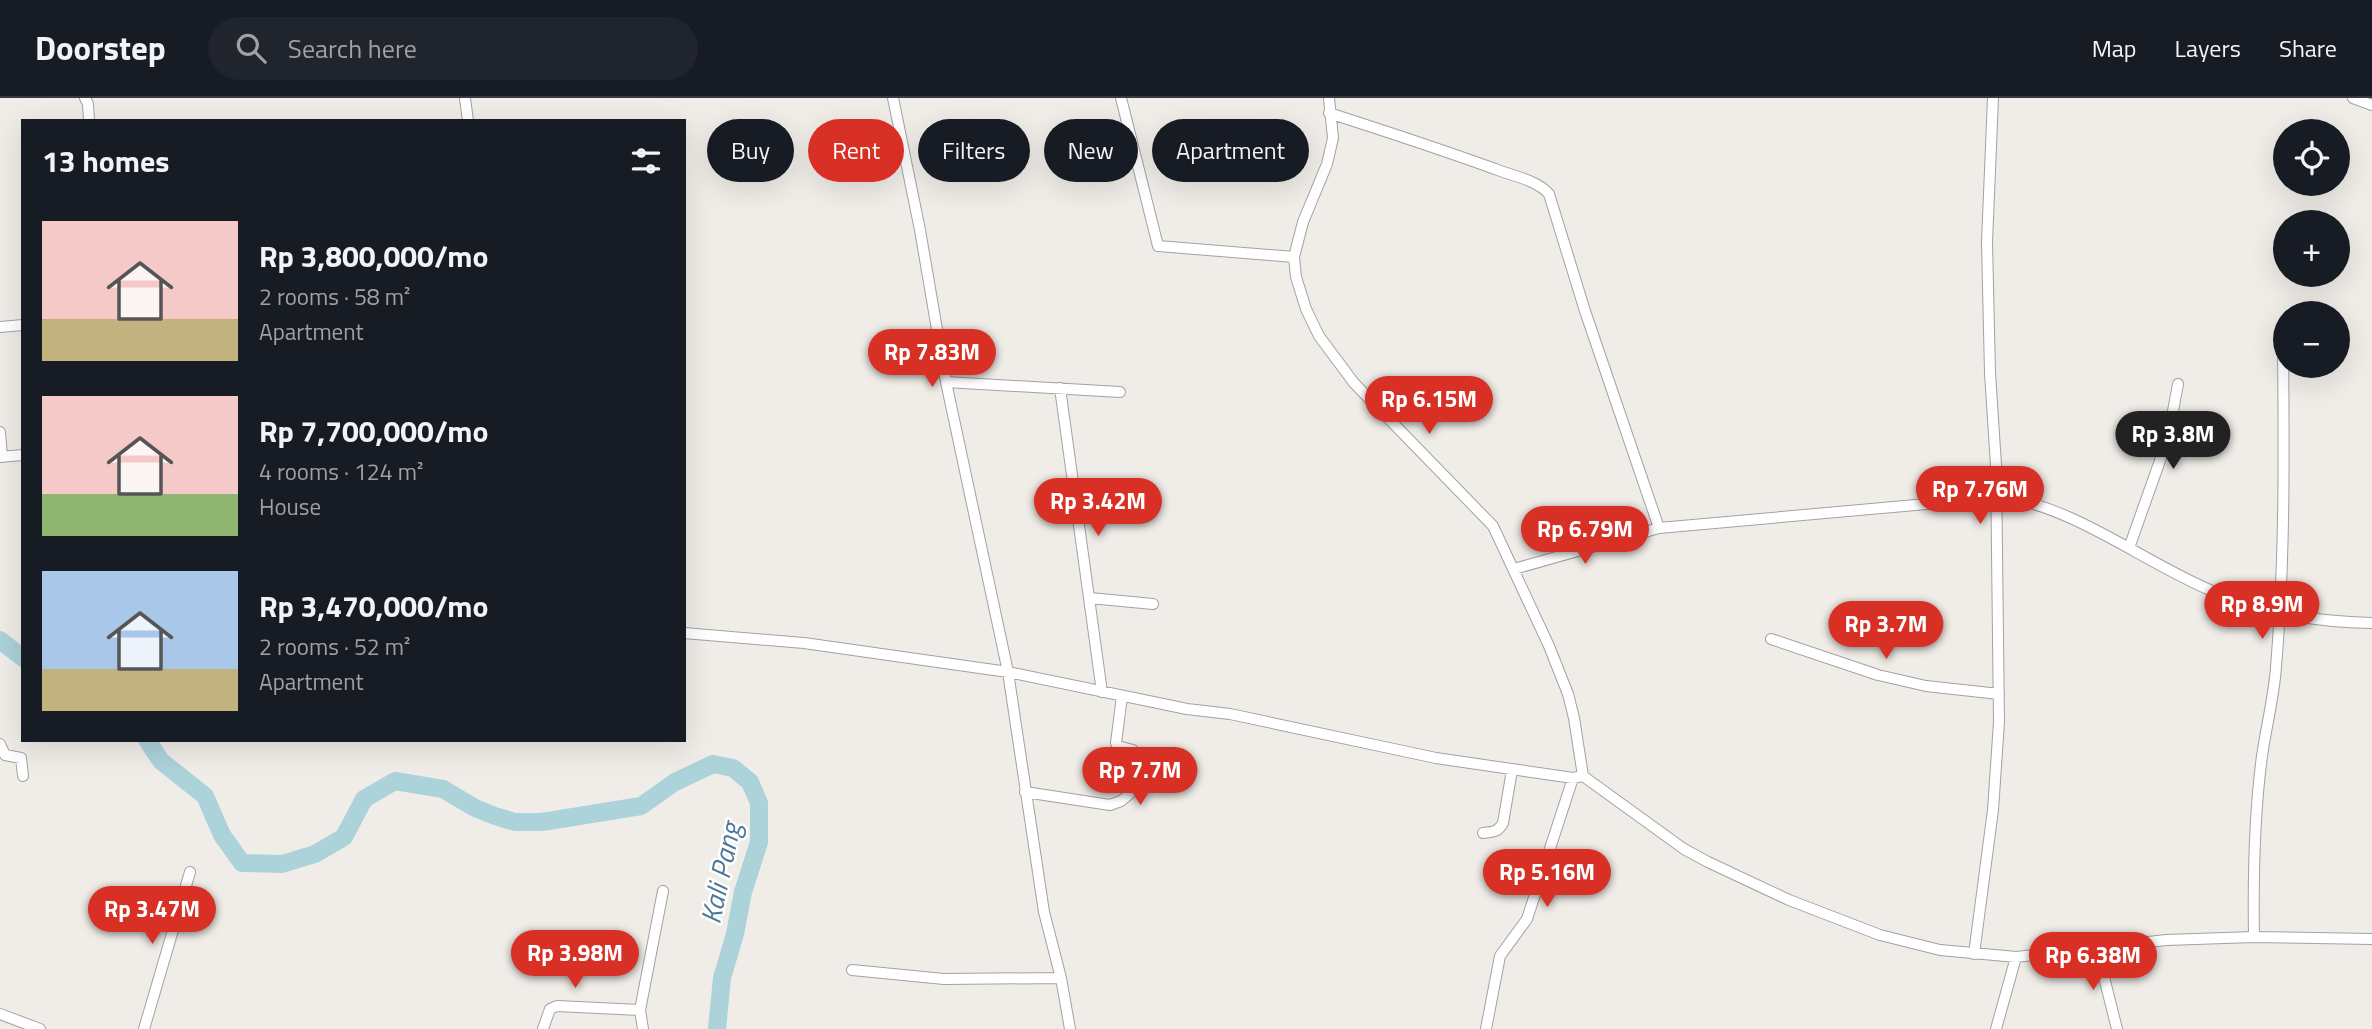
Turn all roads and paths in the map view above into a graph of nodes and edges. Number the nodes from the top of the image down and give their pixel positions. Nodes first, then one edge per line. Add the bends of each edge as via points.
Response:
1 (85, 98) edge
2 (465, 98) edge
3 (893, 98) edge
4 (1121, 98) edge
5 (1329, 98) edge
6 (1993, 98) edge
7 (2353, 98) edge
8 (2372, 105) edge
9 (1329, 113) junction
10 (89, 119) edge
11 (468, 119) edge
12 (1294, 257) junction
13 (21, 326) edge
14 (0, 327) edge
15 (2283, 378) edge
16 (946, 382) junction
17 (2178, 384) dead end
18 (1060, 388) junction
19 (1120, 392) dead end
20 (0, 432) edge
21 (21, 455) edge
22 (1, 457) edge
23 (1995, 497) junction
24 (1654, 531) junction
25 (2129, 548) junction
26 (1514, 569) junction
27 (1090, 598) junction
28 (1153, 604) dead end
29 (2279, 615) junction
30 (2372, 623) edge
31 (686, 633) edge
32 (1771, 639) dead end
33 (1008, 672) junction
34 (1102, 692) junction
35 (1999, 694) junction
36 (1122, 696) junction
37 (0, 744) edge
38 (1512, 770) junction
39 (23, 776) dead end
40 (1578, 777) junction
41 (1025, 792) junction
42 (1483, 833) dead end
43 (190, 872) dead end
44 (663, 891) dead end
45 (2254, 937) junction
46 (2372, 939) edge
47 (2097, 949) junction
48 (1975, 954) junction
49 (2016, 957) junction
50 (852, 970) dead end
51 (1062, 978) junction
52 (640, 1010) junction
53 (0, 1014) edge
54 (40, 1029) edge
55 (144, 1029) edge
56 (543, 1029) edge
57 (643, 1029) edge
58 (1070, 1029) edge
59 (1486, 1029) edge
60 (1996, 1029) edge
61 (2117, 1029) edge

1 - 10 street
2 - 11 street
3 - 16 street
4 - 12 street via 1158,246
5 - 9 street
6 - 23 street via 1987,242
7 - 8 street
9 - 12 street via 1333,138 1327,164
9 - 24 street via 1517,177 1549,194
12 - 26 street via 1306,309 1337,363 1493,526
13 - 14 street
15 - 29 street
16 - 18 street
16 - 33 street
17 - 25 street via 2168,438
18 - 19 street
18 - 27 street
20 - 22 street
21 - 22 street
23 - 24 street
23 - 25 street via 2040,505
23 - 35 street
24 - 26 street
25 - 29 street via 2210,590
26 - 40 street via 1568,694
27 - 28 street
27 - 34 street
29 - 30 street
29 - 45 street via 2253,861
31 - 33 street via 804,643
32 - 35 street via 1878,676
33 - 34 street
33 - 41 street
34 - 36 street
35 - 48 street via 1998,764
36 - 38 street
36 - 41 street via 1116,743 1136,754 1133,791 1128,797 1098,805
37 - 39 street via 5,755 21,758
38 - 40 street
38 - 42 street via 1503,823 1500,829
40 - 48 street via 1684,849 1788,900 1880,935
40 - 59 street via 1527,919 1500,956
41 - 51 street via 1044,912
43 - 55 street
44 - 52 street
45 - 46 street
45 - 47 street via 2166,940
47 - 49 street
47 - 61 street
48 - 49 street
49 - 60 street
50 - 51 street via 944,979
51 - 58 street
52 - 56 street via 557,1006 550,1009
52 - 57 street
53 - 54 street

